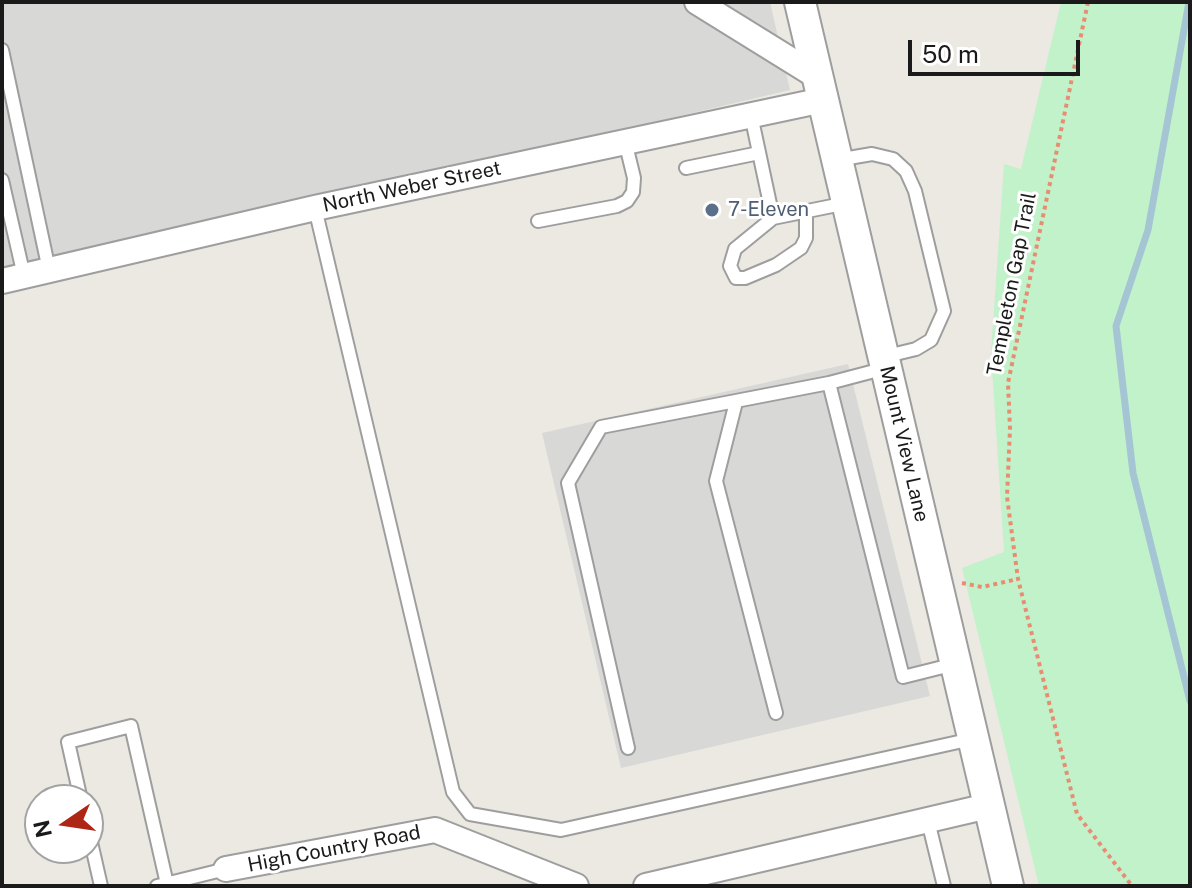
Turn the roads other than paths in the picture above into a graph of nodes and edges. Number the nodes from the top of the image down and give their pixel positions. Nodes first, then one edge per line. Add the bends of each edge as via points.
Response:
1 (697, 2) edge
2 (800, 2) edge
3 (2, 50) edge
4 (820, 88) junction
5 (751, 115) junction
6 (625, 141) junction
7 (759, 153) junction
8 (837, 160) junction
9 (686, 168) dead end
10 (2, 180) edge
11 (847, 203) junction
12 (315, 208) junction
13 (806, 211) junction
14 (773, 218) junction
15 (538, 221) dead end
16 (49, 270) junction
17 (13, 278) edge
18 (884, 363) junction
19 (829, 383) junction
20 (736, 402) junction
21 (955, 664) junction
22 (776, 713) dead end
23 (972, 739) junction
24 (628, 748) dead end
25 (77, 784) edge
26 (988, 806) junction
27 (928, 821) junction
28 (96, 864) edge
29 (226, 869) joint
30 (162, 885) edge
31 (101, 886) edge
32 (576, 886) edge
33 (646, 886) edge
34 (944, 886) edge
35 (1008, 886) edge

1 - 4 street
2 - 4 street, Mount View Lane
3 - 16 lane
4 - 5 street, North Weber Street
4 - 8 street, Mount View Lane
5 - 6 street, North Weber Street
5 - 7 lane
6 - 12 street, North Weber Street
6 - 15 lane via 634,178 627,201
7 - 9 lane
7 - 14 lane
8 - 11 street, Mount View Lane
8 - 18 lane via 872,154 893,159 906,171 944,311 931,340
10 - 17 lane
11 - 13 lane
11 - 18 street, Mount View Lane
12 - 16 street, North Weber Street
12 - 23 lane via 453,792 470,814 561,830
13 - 14 lane
13 - 14 lane via 806,238 791,257 736,278 730,266 735,249
16 - 17 street, North Weber Street
18 - 19 lane
18 - 21 street, Mount View Lane
19 - 20 lane
19 - 21 lane via 903,677
20 - 22 lane via 716,481
20 - 24 lane via 601,427 568,483
21 - 23 street, Mount View Lane
23 - 26 street, Mount View Lane
25 - 30 lane via 68,742 131,726
26 - 27 street
26 - 35 street, Mount View Lane
27 - 33 street
27 - 34 lane
28 - 31 lane
29 - 30 lane
29 - 32 street, High Country Road via 435,830

